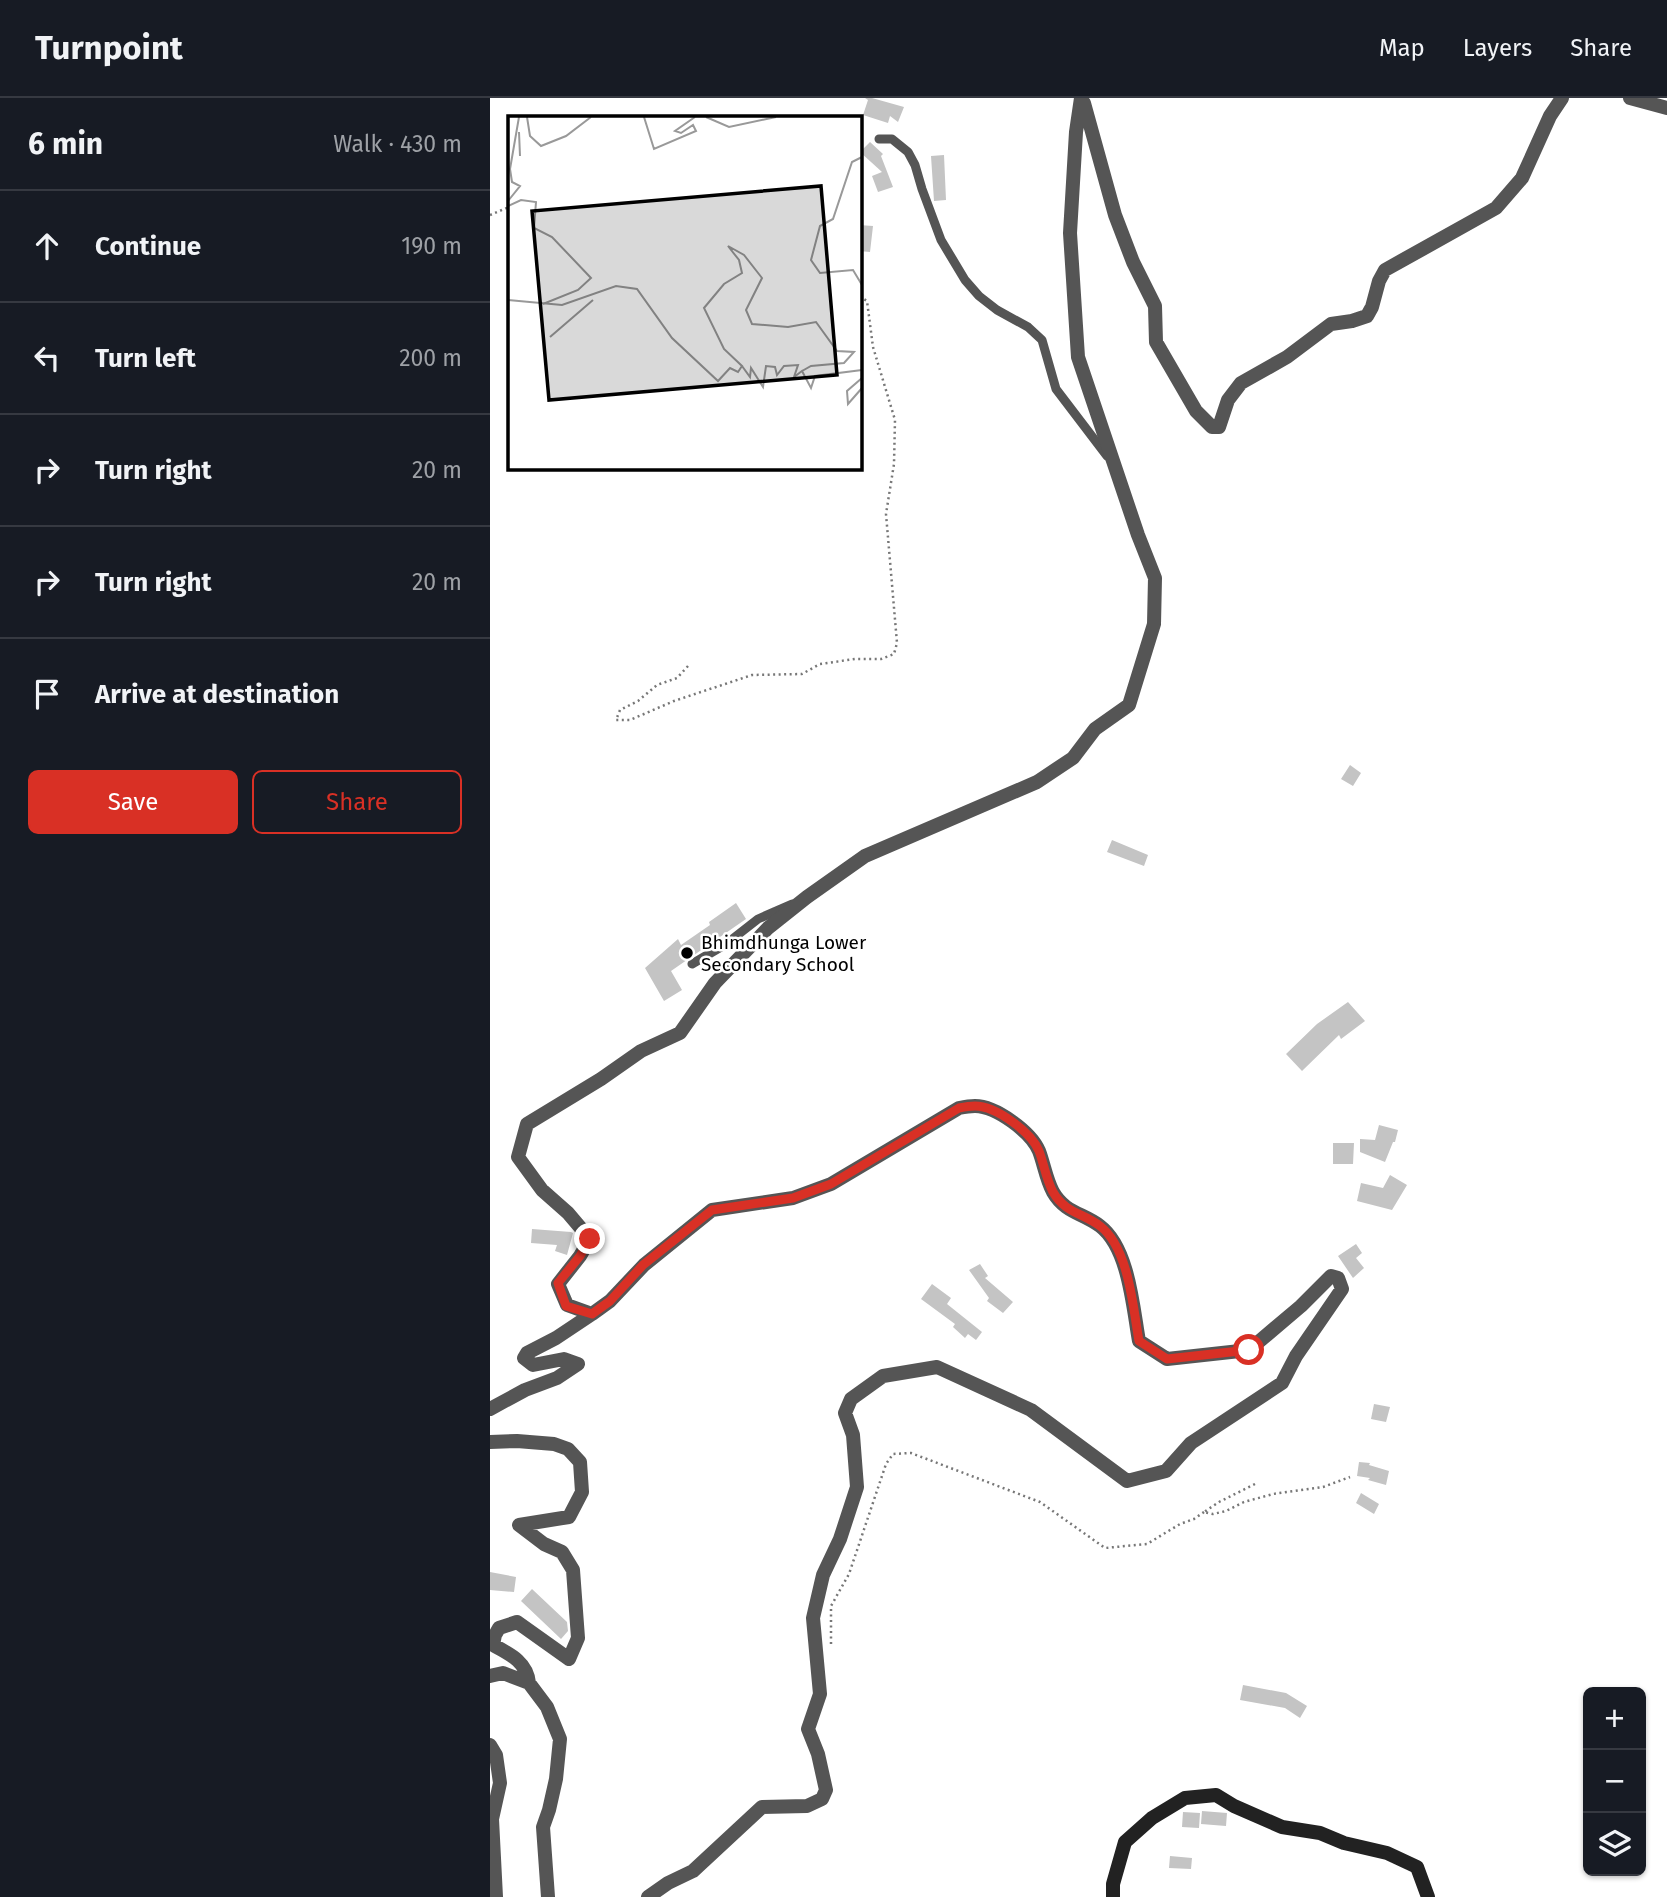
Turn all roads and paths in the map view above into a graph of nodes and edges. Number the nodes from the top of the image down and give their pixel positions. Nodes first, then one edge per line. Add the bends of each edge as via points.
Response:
1 (1082, 98) edge
2 (1562, 98) edge
3 (1630, 98) edge
4 (1667, 108) edge
5 (880, 139) dead end
6 (508, 207) edge
7 (490, 215) edge
8 (861, 297) edge
9 (1116, 468) junction
10 (688, 666) dead end
11 (807, 897) junction
12 (692, 964) dead end
13 (592, 1314) junction
14 (490, 1409) edge
15 (490, 1442) edge
16 (1350, 1477) dead end
17 (1255, 1485) dead end
18 (1204, 1512) junction
19 (831, 1652) dead end
20 (490, 1676) edge
21 (529, 1683) junction
22 (490, 1745) edge
23 (496, 1897) edge
24 (548, 1897) edge
25 (648, 1897) edge
26 (1113, 1897) edge
27 (1428, 1897) edge

1 - 2 street via 1115,215 1156,306 1156,342 1196,411 1212,427 1219,427 1228,400 1241,383 1331,324 1367,316 1385,270 1496,208 1522,178
1 - 9 street via 1070,233 1079,357
3 - 4 street
5 - 9 lane via 892,139 908,152 941,240 965,280 979,296 1042,341 1056,389
6 - 7 path
8 - 10 path via 867,301 873,347 895,420 886,514 897,643 894,654 820,664 802,674 751,675 630,720 615,720 620,710 657,685 677,678
9 - 11 street via 1155,578 1154,624 1129,705 1095,729 1073,758 1037,782 865,856
11 - 12 lane via 758,919
11 - 13 street via 768,928 715,984 680,1033 641,1051 527,1124 517,1157 590,1239 558,1283 566,1306
13 - 14 street via 524,1358 533,1365 564,1359 578,1364
13 - 25 street via 643,1265 712,1210 793,1198 831,1184 959,1108 977,1106 1017,1125 1038,1148 1053,1192 1066,1208 1101,1226 1114,1242 1123,1262 1139,1341 1167,1359 1249,1350 1331,1276 1338,1278 1342,1289 1282,1383 1191,1443 1166,1471 1127,1481 1031,1410 937,1367 883,1376 851,1399 845,1413 853,1435 858,1487 823,1576 813,1618 820,1693 808,1729 826,1790 822,1799 807,1806 762,1807 694,1871
15 - 21 street via 554,1444 568,1449 580,1462 582,1492 569,1517 519,1525 562,1552 573,1570 576,1601 578,1638 569,1659 517,1622 499,1628 493,1645 513,1656 528,1672
16 - 18 path via 1261,1497 1226,1511
17 - 18 path
18 - 19 path via 1147,1544 1105,1548 1040,1502 911,1453 893,1454 849,1574 831,1606
20 - 21 street via 503,1673
21 - 24 street via 547,1707 560,1739 556,1779 543,1827
22 - 23 street via 500,1783 492,1819
26 - 27 main road via 1125,1842 1185,1798 1216,1795 1282,1827 1320,1833 1417,1867

